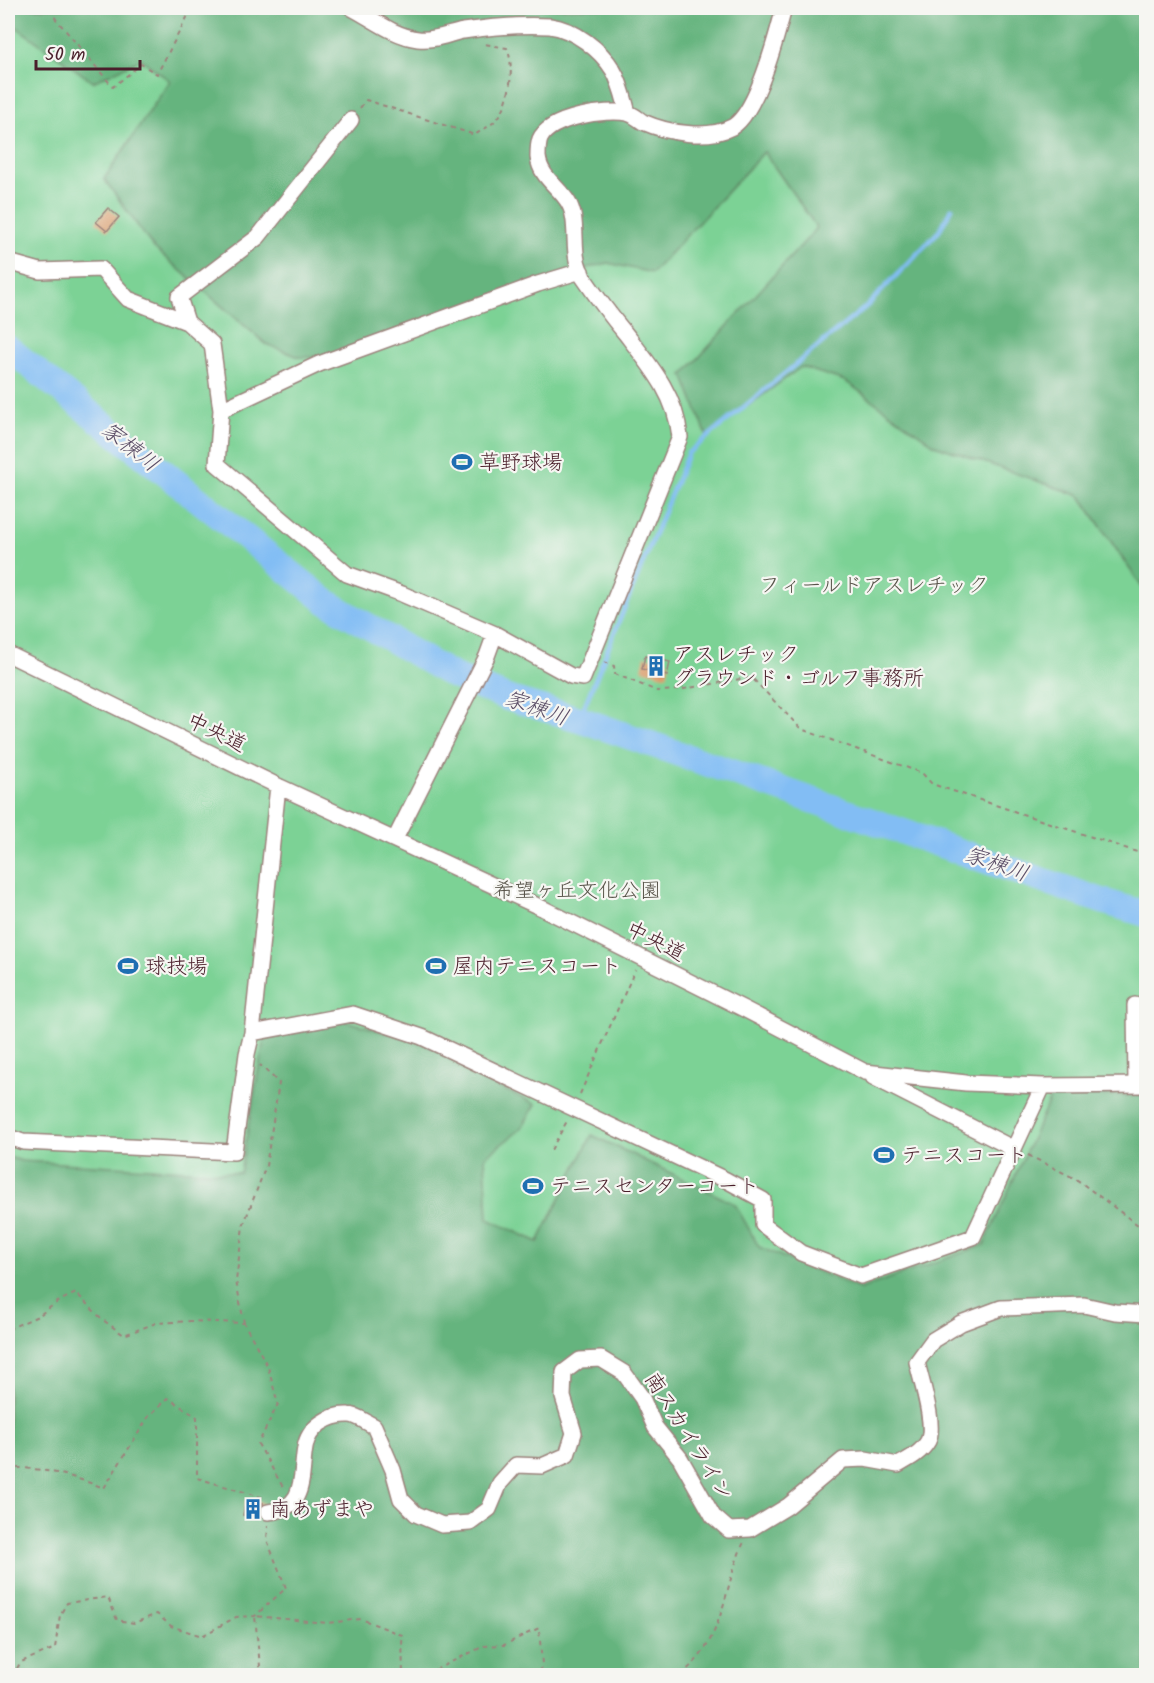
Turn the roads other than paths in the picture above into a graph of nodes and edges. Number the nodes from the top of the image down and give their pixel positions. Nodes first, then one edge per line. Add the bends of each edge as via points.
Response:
1 (352, 8) edge
2 (784, 8) edge
3 (628, 113) junction
4 (351, 120) road end
5 (8, 262) edge
6 (580, 271) junction
7 (187, 322) junction
8 (221, 410) junction
9 (495, 634) junction
10 (8, 654) edge
11 (278, 786) junction
12 (395, 839) junction
13 (1135, 1005) dead end
14 (252, 1033) junction
15 (865, 1072) junction
16 (1141, 1085) edge
17 (1043, 1086) junction
18 (8, 1137) edge
19 (1014, 1149) junction
20 (1146, 1314) edge
21 (268, 1512) road end

1 - 3 lane via 397,34 417,39 510,27 561,29 601,54 619,82
2 - 3 lane via 774,49 751,105 733,127 690,133 665,129
3 - 6 lane via 592,113 564,120 540,139 540,165 569,203
4 - 7 lane via 258,237 179,297
5 - 7 lane via 40,271 101,269 128,299
6 - 8 lane via 319,364
6 - 9 lane via 669,395 680,437 583,678 572,676
7 - 8 lane via 212,344
8 - 9 lane via 217,464 347,574
9 - 12 lane
10 - 11 lane, 中央道
11 - 12 lane, 中央道
11 - 14 lane
12 - 15 lane, 中央道 via 544,909
13 - 16 lane
14 - 18 lane via 234,1152 23,1142
14 - 19 lane via 353,1014 422,1037 763,1200 763,1225 773,1234 801,1253 861,1276 973,1237
15 - 17 lane, 中央道 via 966,1083
15 - 19 lane
16 - 17 lane, 中央道
17 - 19 lane
20 - 21 lane, 南スカイライン via 1084,1305 1032,1306 1001,1308 961,1323 933,1340 917,1362 930,1422 928,1440 917,1454 898,1465 843,1460 788,1506 750,1529 729,1530 713,1516 680,1458 655,1427 642,1398 624,1373 601,1359 580,1360 564,1372 563,1397 574,1433 567,1455 542,1466 516,1465 500,1484 489,1509 470,1523 442,1525 416,1514 401,1499 374,1426 351,1414 314,1427 305,1445 302,1486 281,1511

